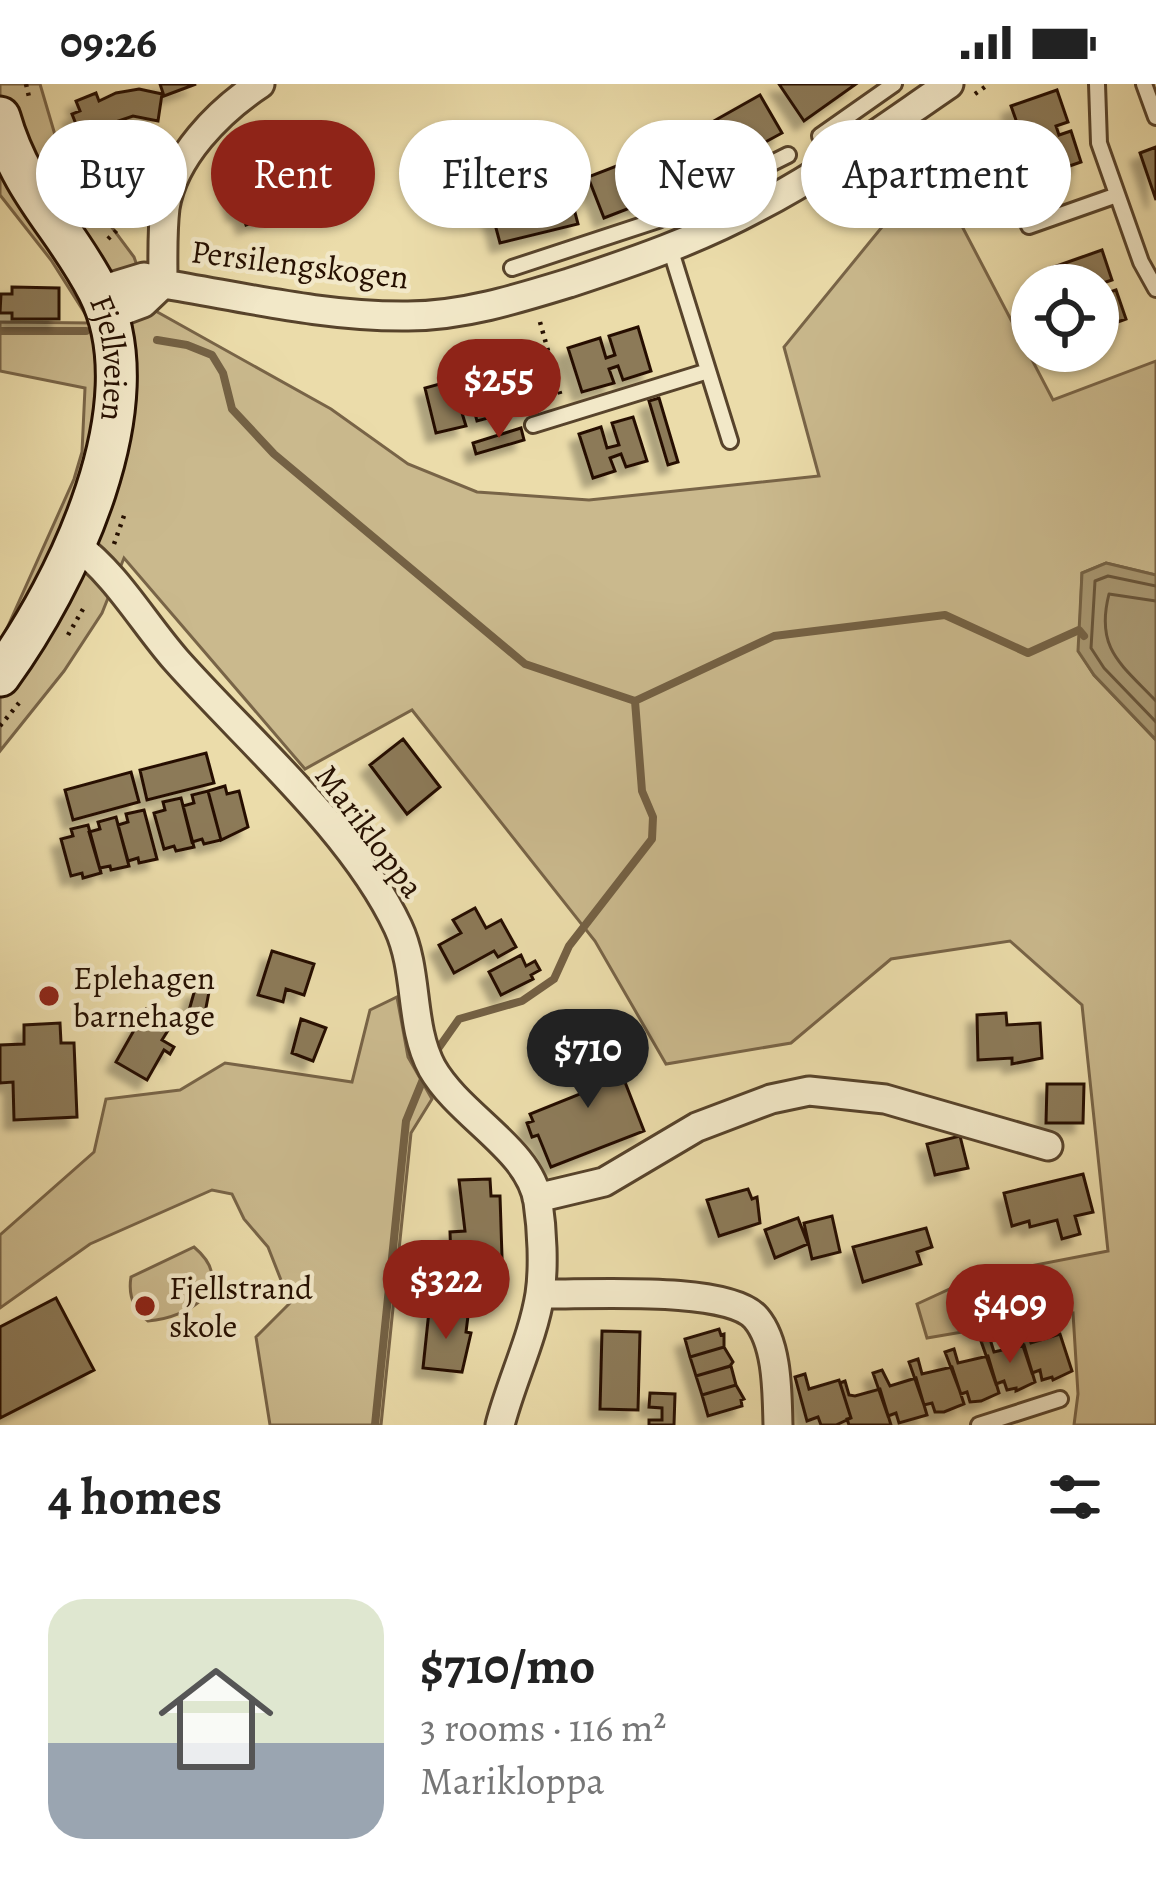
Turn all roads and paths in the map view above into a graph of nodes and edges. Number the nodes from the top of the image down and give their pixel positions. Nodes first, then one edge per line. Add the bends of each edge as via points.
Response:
1 (26, 84) edge
2 (260, 84) edge
3 (894, 84) edge
4 (949, 84) edge
5 (1097, 84) edge
6 (1144, 84) edge
7 (16, 113) edge
8 (1156, 116) edge
9 (843, 120) edge
10 (788, 154) dead end
11 (777, 160) edge
12 (1117, 195) junction
13 (777, 197) edge
14 (1071, 211) edge
15 (99, 228) edge
16 (636, 228) edge
17 (715, 228) edge
18 (108, 239) dead end
19 (670, 248) junction
20 (512, 268) dead end
21 (163, 284) junction
22 (1156, 289) edge
23 (532, 294) junction
24 (113, 295) junction
25 (709, 371) junction
26 (566, 415) junction
27 (533, 424) dead end
28 (730, 441) dead end
29 (75, 544) junction
30 (16, 627) edge
31 (0, 676) edge
32 (1048, 1146) dead end
33 (537, 1198) junction
34 (540, 1294) junction
35 (1060, 1399) dead end
36 (500, 1425) edge
37 (778, 1425) edge
38 (979, 1425) edge

1 - 7 path
2 - 21 street via 216,119 178,174 166,204
3 - 9 lane
4 - 13 street, Persilengskogen
5 - 12 lane via 1099,143
6 - 8 lane
7 - 24 main road, Fjellveien via 16,165
10 - 11 lane
12 - 14 lane
12 - 22 lane
15 - 18 path
16 - 20 lane
17 - 19 street, Persilengskogen
19 - 23 street, Persilengskogen
19 - 25 lane
21 - 23 street, Persilengskogen via 374,315 444,314
21 - 24 street, Persilengskogen
21 - 24 street via 143,303
23 - 26 path
24 - 29 main road, Fjellveien via 116,395
25 - 26 lane
25 - 28 lane
26 - 27 lane
29 - 30 main road, Fjellveien
29 - 33 street, Marikloppa via 104,567 388,906 416,985 424,1050 460,1108 525,1169
30 - 31 main road, Fjellveien
32 - 33 street via 885,1099 808,1091 697,1127 604,1181
33 - 34 street, Marikloppa
34 - 36 street, Marikloppa
34 - 37 street via 730,1300 756,1317 771,1349
35 - 38 lane

